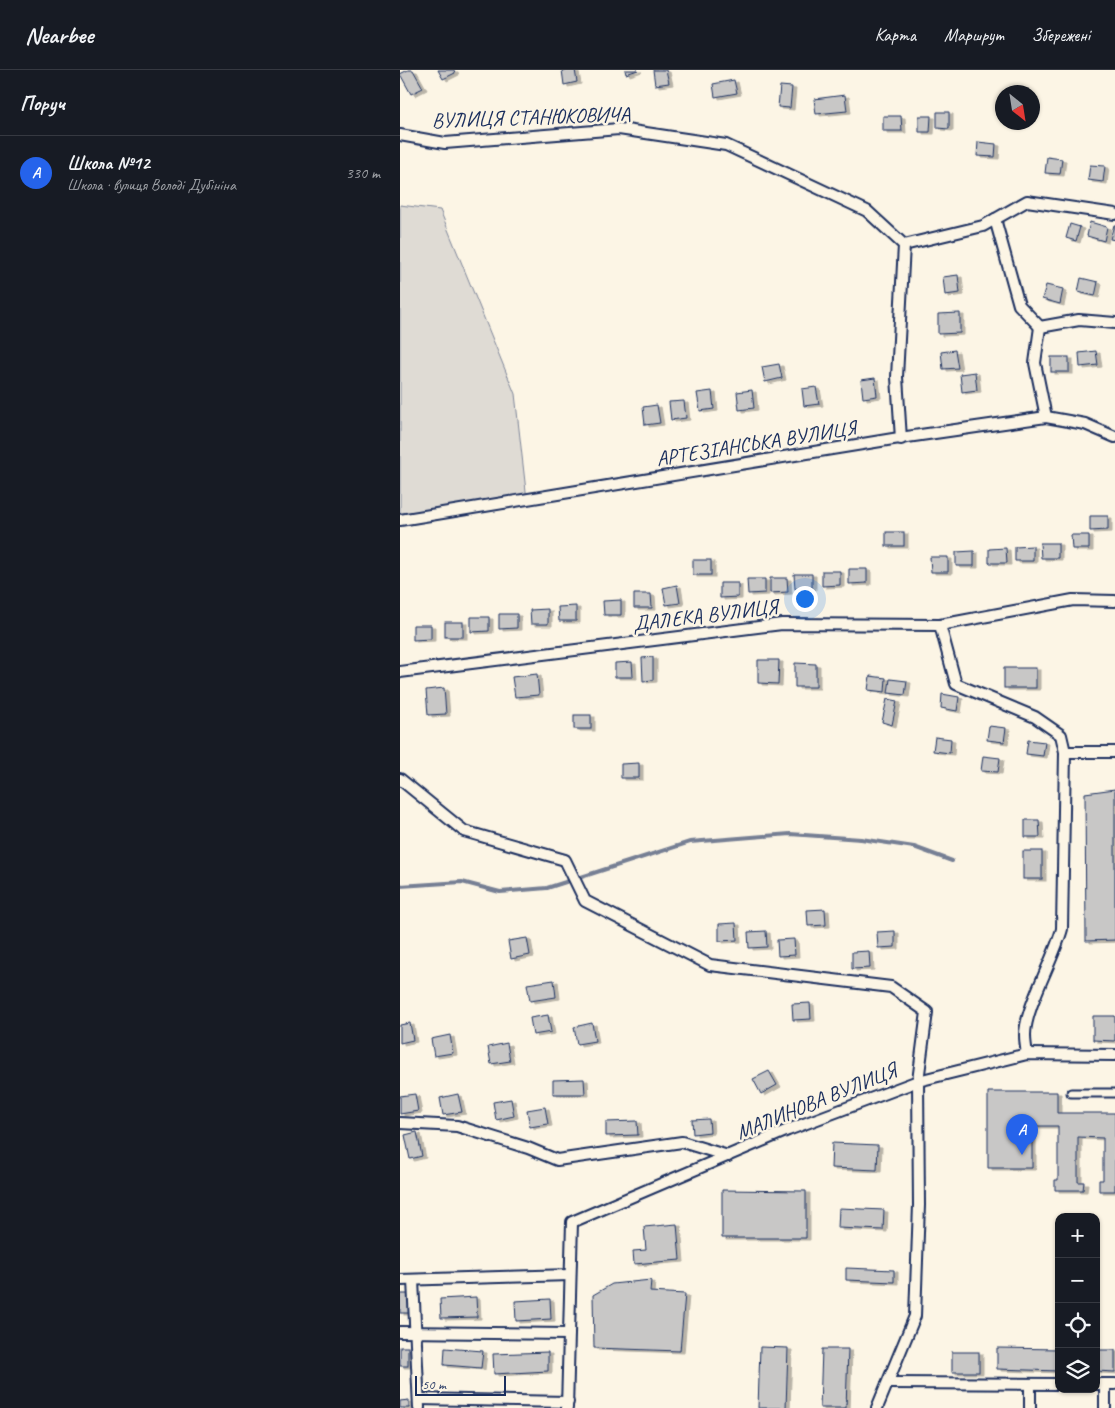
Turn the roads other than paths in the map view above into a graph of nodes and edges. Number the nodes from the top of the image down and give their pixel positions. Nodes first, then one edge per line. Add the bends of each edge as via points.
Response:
1 (400, 136) edge
2 (1115, 214) edge
3 (996, 219) junction
4 (904, 245) junction
5 (1115, 323) edge
6 (1040, 327) junction
7 (1046, 417) junction
8 (1115, 437) edge
9 (901, 439) junction
10 (400, 520) edge
11 (1115, 601) edge
12 (940, 625) junction
13 (400, 672) edge
14 (1065, 752) junction
15 (1115, 752) edge
16 (400, 779) edge
17 (1027, 1054) junction
18 (1115, 1055) edge
19 (918, 1081) junction
20 (1071, 1093) dead end
21 (1115, 1093) edge
22 (400, 1123) edge
23 (728, 1156) junction
24 (570, 1275) junction
25 (400, 1280) edge
26 (414, 1280) junction
27 (400, 1332) edge
28 (416, 1332) junction
29 (569, 1334) junction
30 (889, 1383) junction
31 (1030, 1384) junction
32 (1055, 1384) edge
33 (1105, 1384) edge
34 (419, 1404) edge
35 (568, 1405) edge
36 (877, 1408) edge
37 (1030, 1408) edge
38 (1105, 1408) edge

1 - 4 street, ВУЛИЦЯ СТАНЮКОВИЧА via 445,143 619,129 726,145 867,210
2 - 3 street via 1027,201
3 - 4 street via 982,226
3 - 6 street via 1019,305
4 - 9 street via 897,376
5 - 6 street via 1079,320
6 - 7 street via 1035,363
7 - 8 street, АРТЕЗІАНСЬКА ВУЛИЦЯ via 1085,424
7 - 9 street, АРТЕЗІАНСЬКА ВУЛИЦЯ
9 - 10 street, АРТЕЗІАНСЬКА ВУЛИЦЯ
11 - 12 street, ДАЛЕКА ВУЛИЦЯ via 1073,600
12 - 13 street, ДАЛЕКА ВУЛИЦЯ via 782,624
12 - 14 street via 956,684 1036,717 1061,734
14 - 15 street
14 - 17 street via 1062,929 1030,1013 1025,1034
16 - 19 street via 464,830 565,860 585,901 710,965 891,986 927,1012
17 - 18 street, МАЛИНОВА ВУЛИЦЯ
17 - 19 street, МАЛИНОВА ВУЛИЦЯ
19 - 23 street, МАЛИНОВА ВУЛИЦЯ
19 - 30 street via 919,1205 915,1316
20 - 21 street
22 - 23 street, МАЛИНОВА ВУЛИЦЯ via 457,1126 557,1160 682,1142
23 - 24 street, МАЛИНОВА ВУЛИЦЯ via 572,1222
24 - 26 street
24 - 29 street, МАЛИНОВА ВУЛИЦЯ
25 - 26 street
26 - 28 street
27 - 28 street
28 - 29 street
28 - 34 street
29 - 35 street, МАЛИНОВА ВУЛИЦЯ
30 - 31 street
30 - 36 street
31 - 32 street
31 - 37 street
33 - 38 street
34 - 35 street

